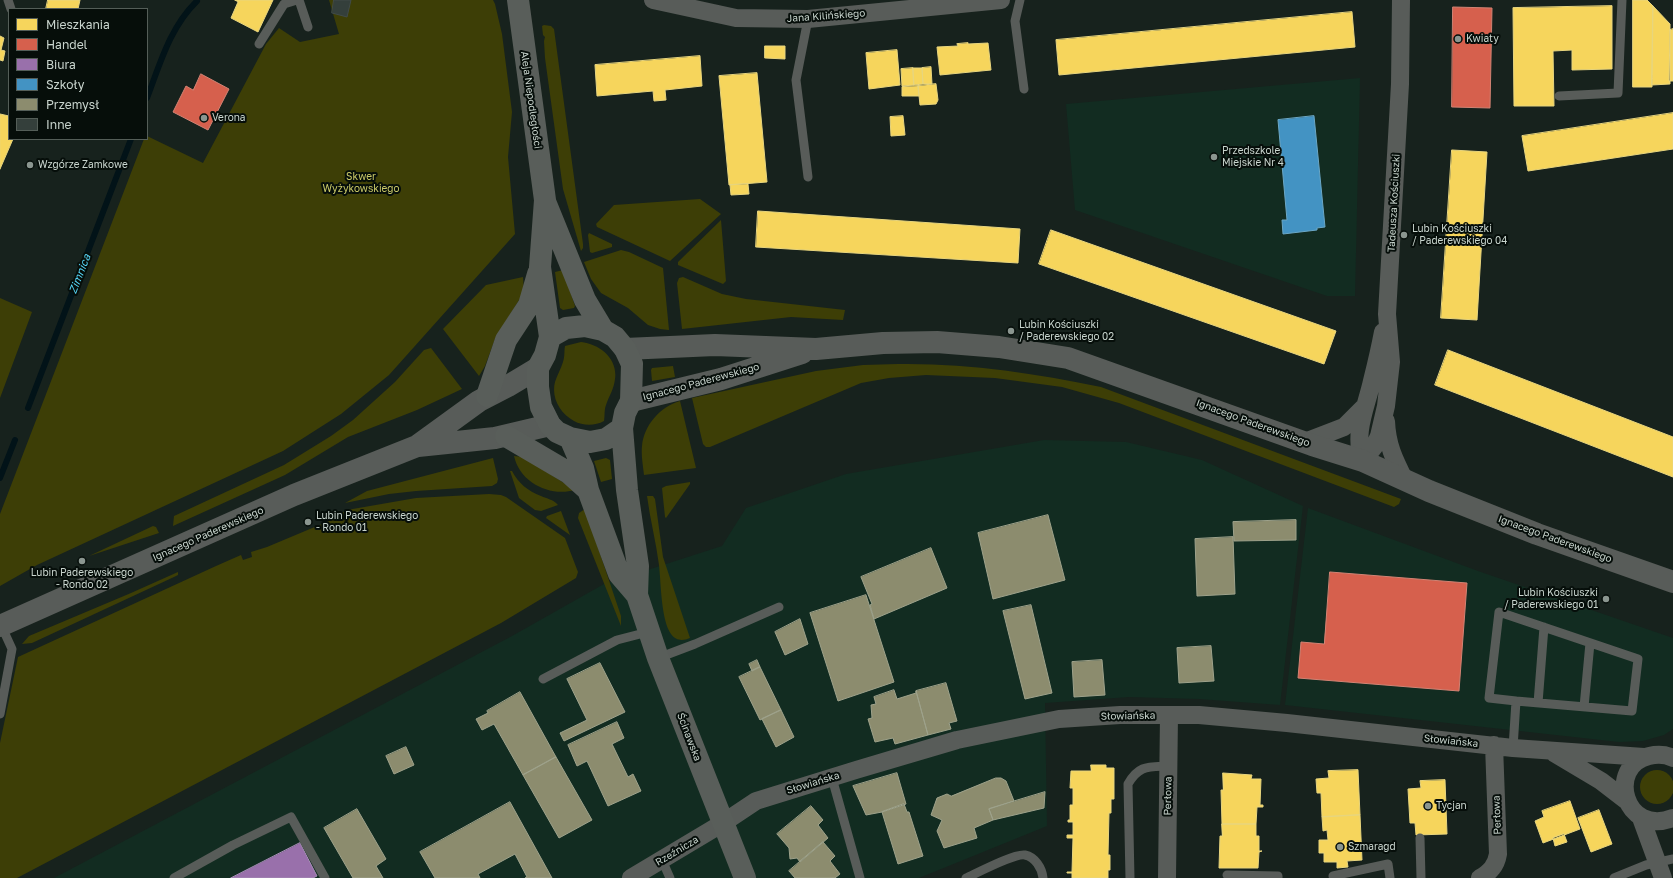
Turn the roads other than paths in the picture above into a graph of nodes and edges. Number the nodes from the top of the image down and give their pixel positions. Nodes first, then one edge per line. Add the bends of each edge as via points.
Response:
1 (298, 0) edge
2 (518, 0) edge
3 (653, 0) edge
4 (1001, 0) edge
5 (1020, 0) edge
6 (1401, 0) edge
7 (1622, 0) edge
8 (808, 19) junction
9 (308, 27) dead end
10 (259, 44) dead end
11 (1024, 89) dead end
12 (1559, 96) dead end
13 (808, 177) dead end
14 (545, 200) junction
15 (540, 267) junction
16 (1388, 314) junction
17 (603, 330) junction
18 (550, 337) junction
19 (625, 349) junction
20 (816, 349) junction
21 (538, 368) junction
22 (487, 396) junction
23 (631, 401) junction
24 (1386, 406) junction
25 (1364, 408) junction
26 (550, 424) junction
27 (622, 428) junction
28 (506, 436) junction
29 (570, 438) junction
30 (1305, 442) junction
31 (417, 446) junction
32 (1363, 461) junction
33 (1405, 481) junction
34 (588, 490) junction
35 (1673, 582) edge
36 (637, 595) junction
37 (779, 607) dead end
38 (1, 626) edge
39 (1544, 627) junction
40 (648, 632) junction
41 (1590, 643) junction
42 (658, 658) junction
43 (543, 679) dead end
44 (1516, 701) junction
45 (1538, 703) junction
46 (1584, 707) junction
47 (0, 714) edge
48 (1169, 715) junction
49 (1494, 745) junction
50 (1513, 748) junction
51 (1550, 751) junction
52 (1662, 754) edge
53 (1168, 766) junction
54 (832, 778) junction
55 (1627, 801) junction
56 (1641, 818) junction
57 (1673, 818) edge
58 (723, 823) junction
59 (1420, 838) dead end
60 (662, 860) junction
61 (1665, 866) edge
62 (1227, 875) dead end
63 (1333, 876) dead end
64 (174, 878) edge
65 (325, 878) edge
66 (631, 878) edge
67 (670, 878) edge
68 (745, 878) edge
69 (860, 878) edge
70 (966, 878) edge
71 (1043, 878) edge
72 (1130, 878) edge
73 (1167, 878) edge
74 (1278, 878) edge
75 (1390, 878) edge
76 (1421, 878) edge
77 (1480, 878) edge
78 (1614, 878) edge

1 - 9 lane
1 - 10 lane via 284,4
2 - 14 main road, Aleja Niepodległości
3 - 8 street, Jana Kilińskiego via 736,18
4 - 8 street, Jana Kilińskiego
5 - 11 lane via 1016,21
6 - 16 street, Tadeusza Kościuszki via 1400,84
7 - 12 lane via 1618,93
8 - 13 lane via 796,80
14 - 15 main road, Aleja Niepodległości
14 - 17 main road, Aleja Niepodległości via 585,300
15 - 18 main road, Aleja Niepodległości
15 - 22 main road via 529,305 506,340
16 - 24 street, Tadeusza Kościuszki via 1391,362
16 - 25 street
17 - 18 main road via 585,326 566,328
17 - 19 main road via 615,337
18 - 21 main road
19 - 20 street, Ignacego Paderewskiego via 715,344
19 - 23 main road via 632,364
20 - 23 street, Ignacego Paderewskiego via 722,379
20 - 30 street, Ignacego Paderewskiego via 883,342 937,342 1006,347 1068,358
21 - 22 street, Ignacego Paderewskiego
21 - 26 main road via 541,406
22 - 31 street, Ignacego Paderewskiego
23 - 27 main road
24 - 32 street, Tadeusza Kościuszki via 1379,436
24 - 33 street, Tadeusza Kościuszki via 1387,438
25 - 30 street via 1344,427
25 - 32 street via 1359,449
26 - 28 street, Ignacego Paderewskiego
26 - 29 main road
27 - 29 main road via 606,439 590,442
27 - 36 main road, Ścinawska via 627,490 638,566
28 - 31 street, Ignacego Paderewskiego
28 - 34 main road via 569,473
29 - 34 main road, Ścinawska via 583,468
30 - 32 street, Ignacego Paderewskiego
31 - 38 street, Ignacego Paderewskiego via 294,495
32 - 33 street, Ignacego Paderewskiego
33 - 35 street, Ignacego Paderewskiego via 1537,534
34 - 36 main road, Ścinawska via 619,574
36 - 40 main road, Ścinawska
37 - 42 lane
38 - 47 lane via 12,649
39 - 41 lane
39 - 44 lane via 1499,612 1489,698
39 - 45 lane
40 - 42 main road, Ścinawska
40 - 43 lane via 617,640
41 - 46 lane
41 - 46 lane via 1638,659 1632,711
42 - 58 main road, Ścinawska
44 - 45 lane
44 - 50 lane
45 - 46 lane
48 - 49 street, Słowiańska via 1287,723
48 - 53 street, Perłowa
48 - 54 street, Słowiańska via 1059,719 957,740
49 - 50 street, Słowiańska
49 - 77 street, Perłowa via 1498,854 1490,872
50 - 51 street, Słowiańska
51 - 52 street, Słowiańska
51 - 55 street via 1597,777
52 - 55 street via 1635,763 1629,771 1624,791
53 - 72 lane via 1141,769 1128,784
53 - 73 street, Perłowa
54 - 58 street, Słowiańska via 756,801
54 - 69 lane
55 - 56 street
56 - 57 street via 1654,822
56 - 61 street
58 - 60 street, Rzeźnicza
58 - 68 main road, Ścinawska
59 - 76 lane
60 - 66 street, Rzeźnicza
60 - 67 lane
61 - 78 lane via 1646,865
62 - 74 lane
63 - 75 lane via 1388,864
64 - 65 lane via 291,817
70 - 71 lane via 1015,856 1024,855 1040,867

